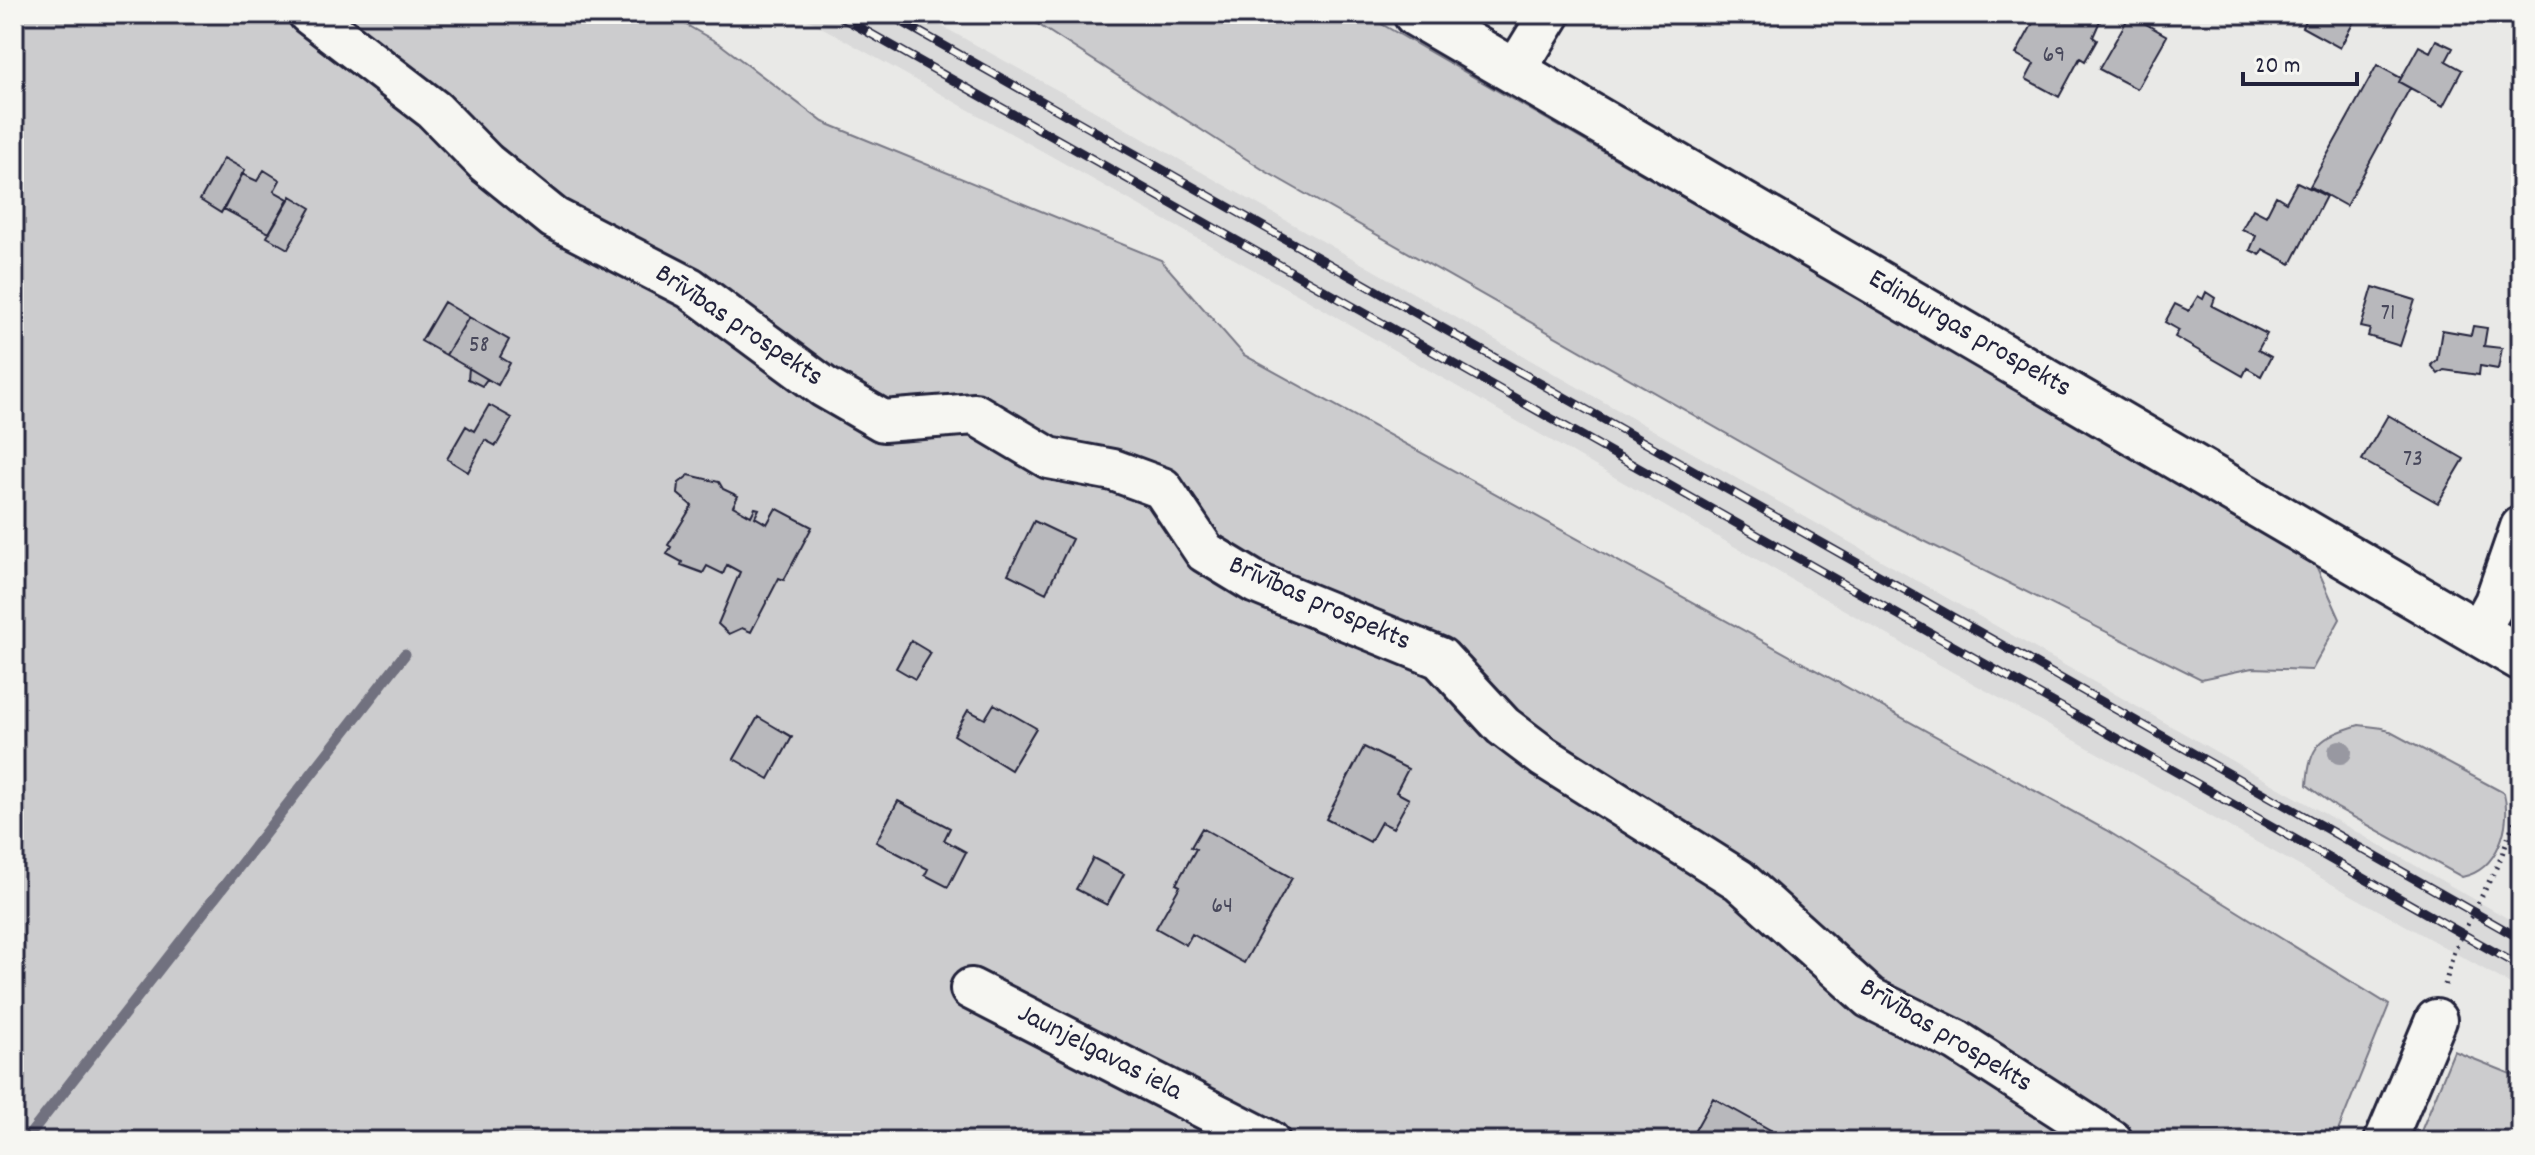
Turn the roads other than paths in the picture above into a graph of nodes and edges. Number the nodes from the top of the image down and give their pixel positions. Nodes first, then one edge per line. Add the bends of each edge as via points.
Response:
1 (309, 14) edge
2 (1416, 14) edge
3 (1550, 14) edge
4 (1515, 71) junction
5 (2521, 527) edge
6 (2478, 633) junction
7 (2521, 658) edge
8 (971, 989) dead end
9 (2436, 1020) road end
10 (1269, 1141) edge
11 (2112, 1141) edge
12 (2385, 1141) edge

1 - 11 street, Brīvības prospekts via 434,110 486,163 554,218 690,288 824,387 883,421 975,414 1049,458 1113,470 1162,488 1205,552 1243,575 1440,658 1503,726 1739,880 1870,998 1957,1041
2 - 4 street, Edinburgas prospekts
3 - 4 street
4 - 6 street, Edinburgas prospekts
5 - 6 street via 2500,590
6 - 7 street, Edinburgas prospekts
8 - 10 street, Jaunjelgavas iela
9 - 12 street

